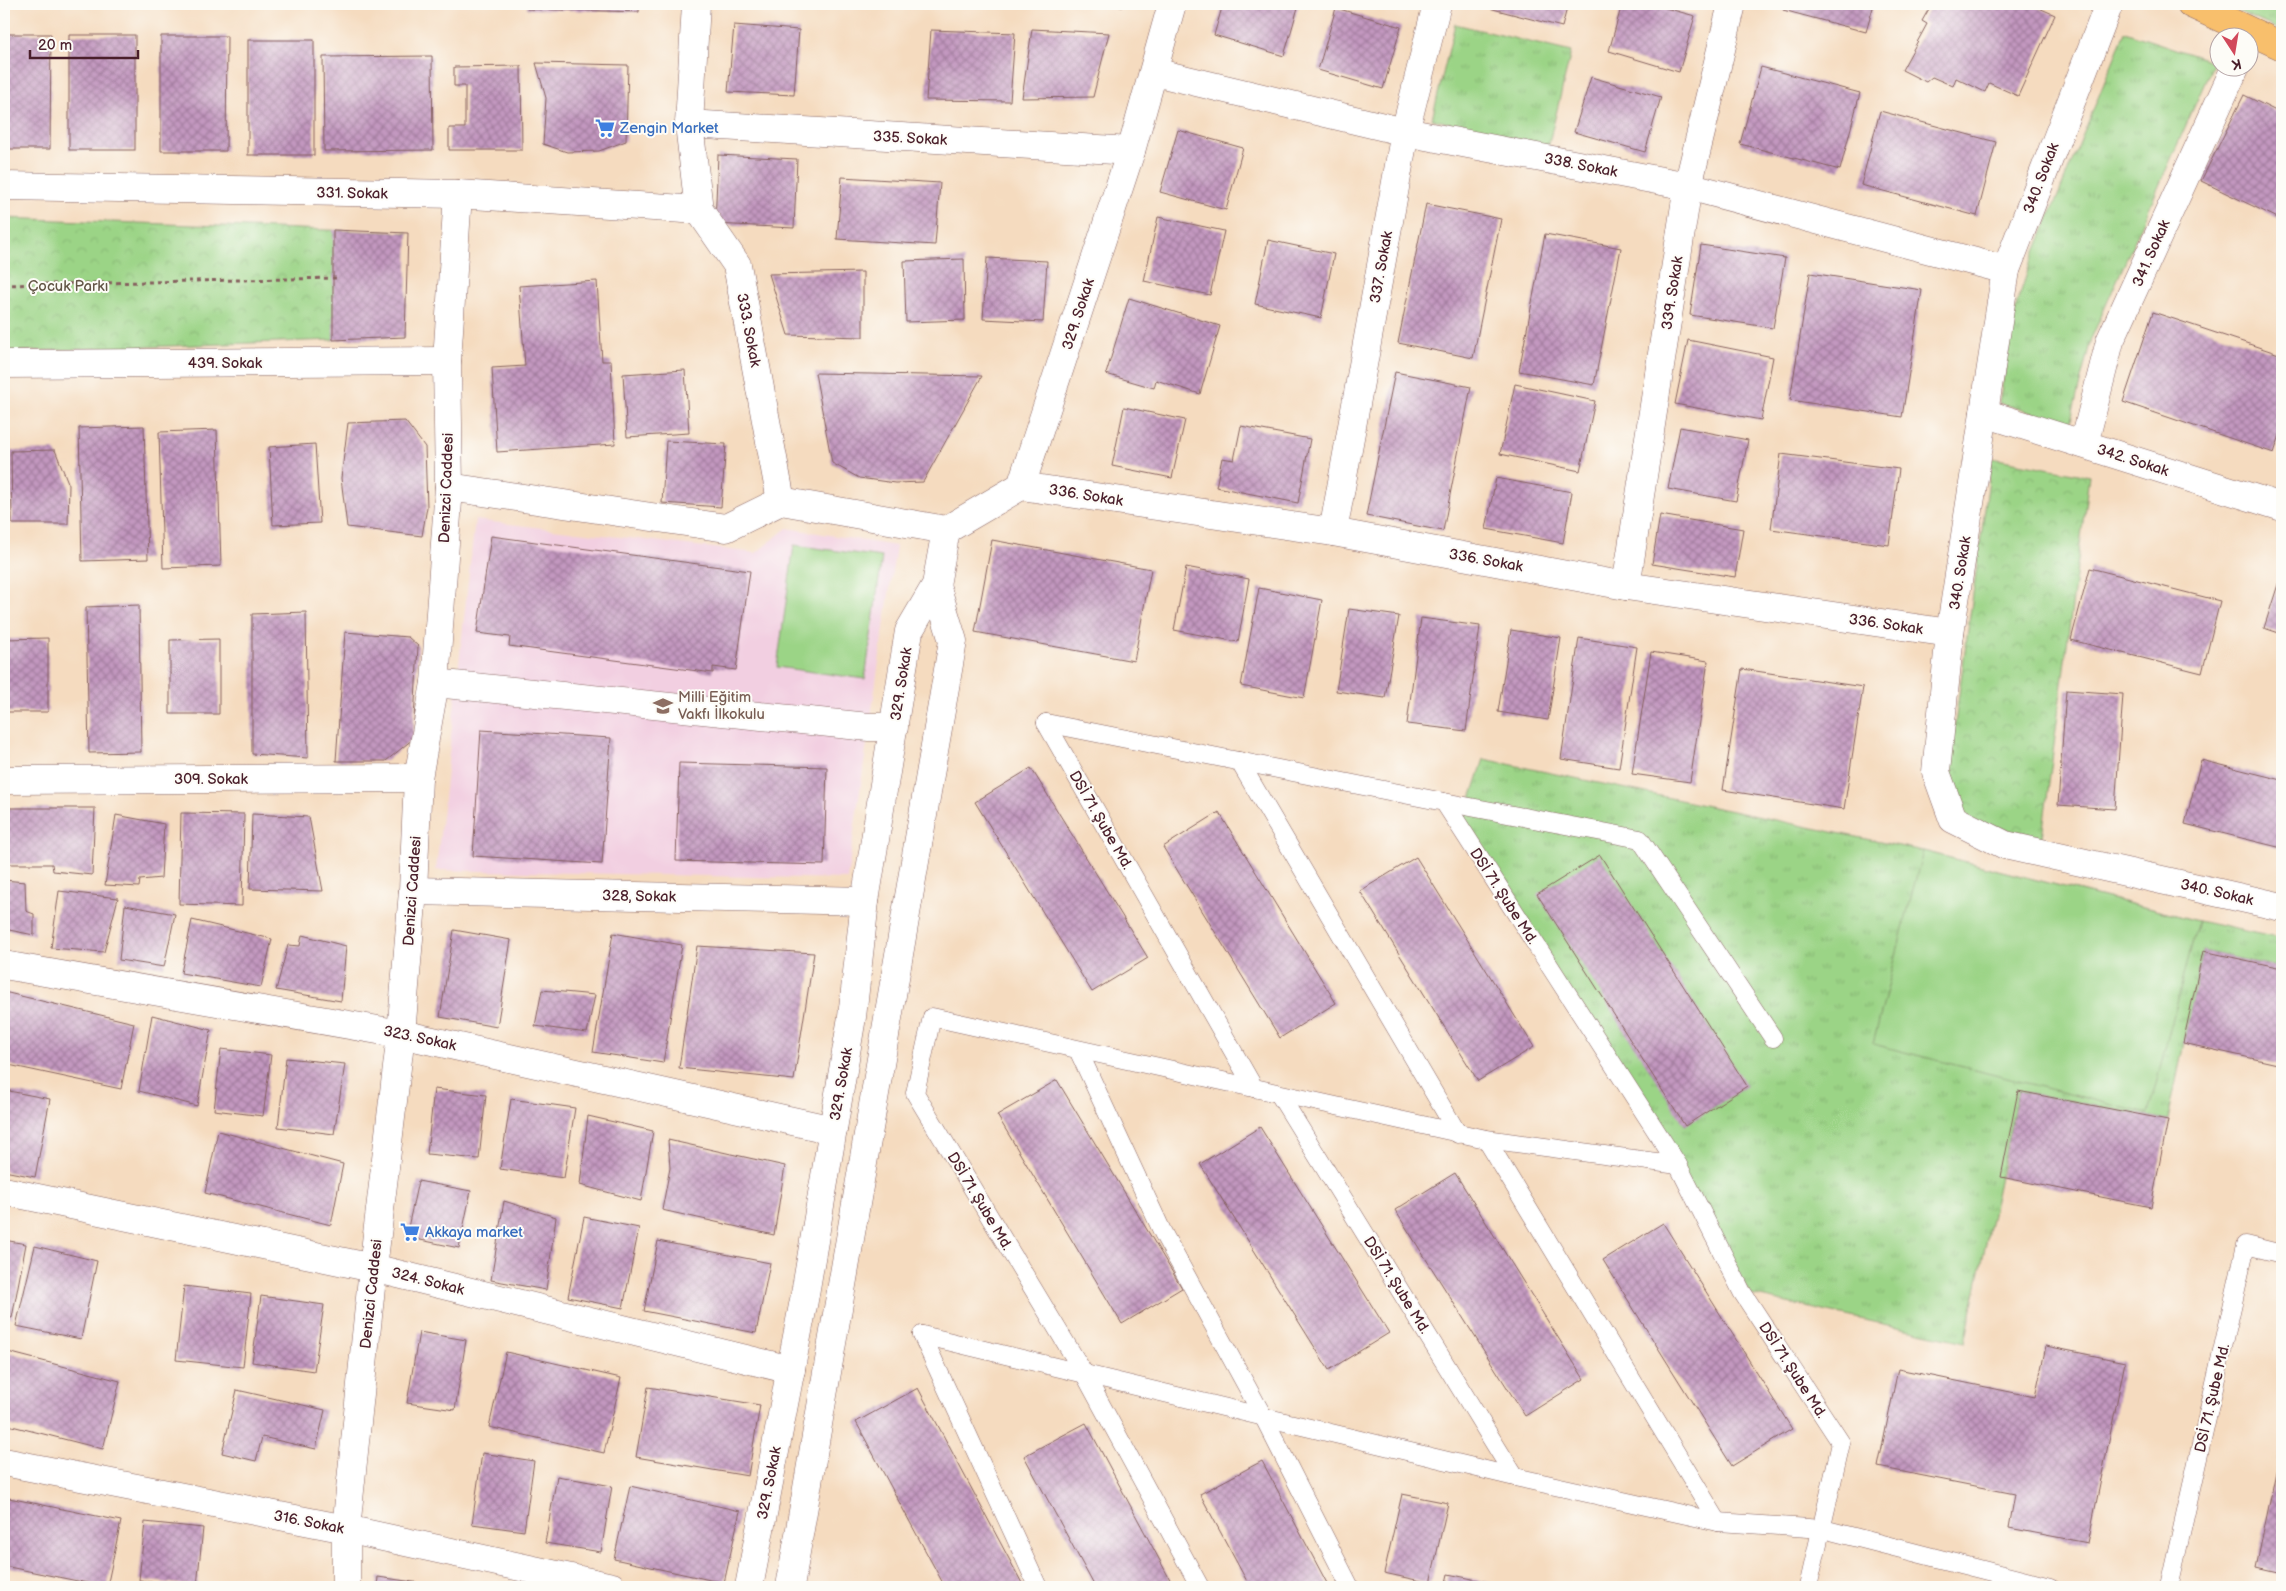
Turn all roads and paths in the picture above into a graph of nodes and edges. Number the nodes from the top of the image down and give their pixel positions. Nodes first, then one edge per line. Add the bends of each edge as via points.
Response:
1 (696, 4) edge
2 (1172, 4) edge
3 (1437, 4) edge
4 (1732, 4) edge
5 (2109, 4) edge
6 (2191, 4) edge
7 (2237, 28) edge
8 (2258, 38) edge
9 (2282, 46) edge
10 (1154, 72) junction
11 (2230, 78) edge
12 (689, 124) junction
13 (1405, 132) junction
14 (1131, 151) junction
15 (4, 186) edge
16 (1688, 186) junction
17 (458, 194) junction
18 (699, 210) junction
19 (2006, 270) junction
20 (336, 278) dead end
21 (4, 284) edge
22 (447, 361) junction
23 (4, 364) edge
24 (1984, 413) junction
25 (2084, 444) junction
26 (1021, 486) junction
27 (449, 487) junction
28 (781, 501) junction
29 (2282, 507) edge
30 (946, 530) junction
31 (1334, 532) junction
32 (936, 585) junction
33 (1626, 586) junction
34 (1950, 633) junction
35 (435, 683) junction
36 (894, 727) junction
37 (1240, 761) junction
38 (418, 778) junction
39 (4, 780) edge
40 (1444, 802) junction
41 (413, 891) junction
42 (865, 901) junction
43 (2282, 907) edge
44 (4, 965) edge
45 (401, 1034) junction
46 (1773, 1038) dead end
47 (1078, 1050) junction
48 (1254, 1088) junction
49 (1279, 1094) junction
50 (833, 1130) junction
51 (1458, 1134) junction
52 (1486, 1139) junction
53 (1678, 1165) junction
54 (4, 1191) edge
55 (2282, 1254) edge
56 (373, 1268) junction
57 (791, 1370) junction
58 (1085, 1375) junction
59 (1264, 1418) junction
60 (4, 1462) edge
61 (1515, 1477) junction
62 (1718, 1522) junction
63 (346, 1529) junction
64 (1823, 1529) junction
65 (346, 1587) edge
66 (612, 1587) edge
67 (749, 1587) edge
68 (790, 1587) edge
69 (1038, 1587) edge
70 (1200, 1587) edge
71 (1350, 1587) edge
72 (1808, 1587) edge
73 (2050, 1587) edge
74 (2169, 1587) edge

1 - 12 street, 333. Sokak
2 - 10 street, 329. Sokak
3 - 13 street, 337. Sokak
4 - 16 street, 339. Sokak
5 - 19 street, 340. Sokak
6 - 7 main road
8 - 9 main road
10 - 13 street, 338. Sokak
10 - 14 street, 329. Sokak
11 - 25 street, 341. Sokak via 2110,341
12 - 14 street, 335. Sokak
12 - 18 street, 333. Sokak
13 - 16 street, 338. Sokak
13 - 31 street, 337. Sokak
14 - 26 street, 329. Sokak
15 - 17 street, 331. Sokak
16 - 19 street, 338. Sokak
16 - 33 street, 339. Sokak
17 - 18 street, 331. Sokak
17 - 22 street, Denizci Caddesi
18 - 28 street, 333. Sokak via 737,265
19 - 24 street, 340. Sokak
20 - 21 path
22 - 23 street, 439. Sokak
22 - 27 street, Denizci Caddesi
24 - 25 street, 342. Sokak
24 - 34 street, 340. Sokak
25 - 29 street, 342. Sokak
26 - 30 street
26 - 31 street, 336. Sokak
27 - 28 street via 726,528
27 - 35 street, Denizci Caddesi
28 - 30 street
30 - 32 street, 329. Sokak
31 - 33 street, 336. Sokak
32 - 36 street, 329. Sokak via 909,631
32 - 68 street, 329. Sokak via 952,641
33 - 34 street, 336. Sokak
34 - 43 street, 340. Sokak via 1936,772 1953,819 2005,845
35 - 36 street
35 - 38 street, Denizci Caddesi
36 - 42 street, 329. Sokak
37 - 40 lane, DSİ 71. Şube Md.
37 - 48 lane, DSİ 71. Şube Md. via 1046,722
37 - 51 lane
38 - 39 street, 309. Sokak
38 - 41 street, Denizci Caddesi
40 - 46 lane via 1640,839
40 - 53 lane, DSİ 71. Şube Md.
41 - 42 street, 328, Sokak
41 - 45 street, Denizci Caddesi
42 - 50 street, 329. Sokak via 852,1017
44 - 45 street, 323. Sokak
45 - 50 street, 323. Sokak
45 - 56 street, Denizci Caddesi
47 - 48 lane, DSİ 71. Şube Md.
47 - 58 lane, DSİ 71. Şube Md. via 932,1017 915,1093
47 - 59 lane via 1163,1234
48 - 49 lane, DSİ 71. Şube Md.
49 - 51 lane, DSİ 71. Şube Md.
49 - 61 lane, DSİ 71. Şube Md.
50 - 57 street, 329. Sokak
51 - 52 lane, DSİ 71. Şube Md.
52 - 53 lane, DSİ 71. Şube Md.
52 - 62 lane
53 - 64 lane, DSİ 71. Şube Md. via 1742,1292 1841,1443
54 - 56 street, 324. Sokak
55 - 74 lane, DSİ 71. Şube Md. via 2246,1245
56 - 57 street, 324. Sokak
56 - 63 street, Denizci Caddesi
57 - 67 street, 329. Sokak
58 - 59 lane
58 - 69 lane via 922,1335
58 - 70 lane, DSİ 71. Şube Md.
59 - 61 lane
59 - 71 lane
60 - 63 street, 316. Sokak
61 - 62 lane
62 - 64 lane
63 - 65 street, Denizci Caddesi
63 - 66 street, 316. Sokak
64 - 72 lane, DSİ 71. Şube Md.
64 - 73 lane

